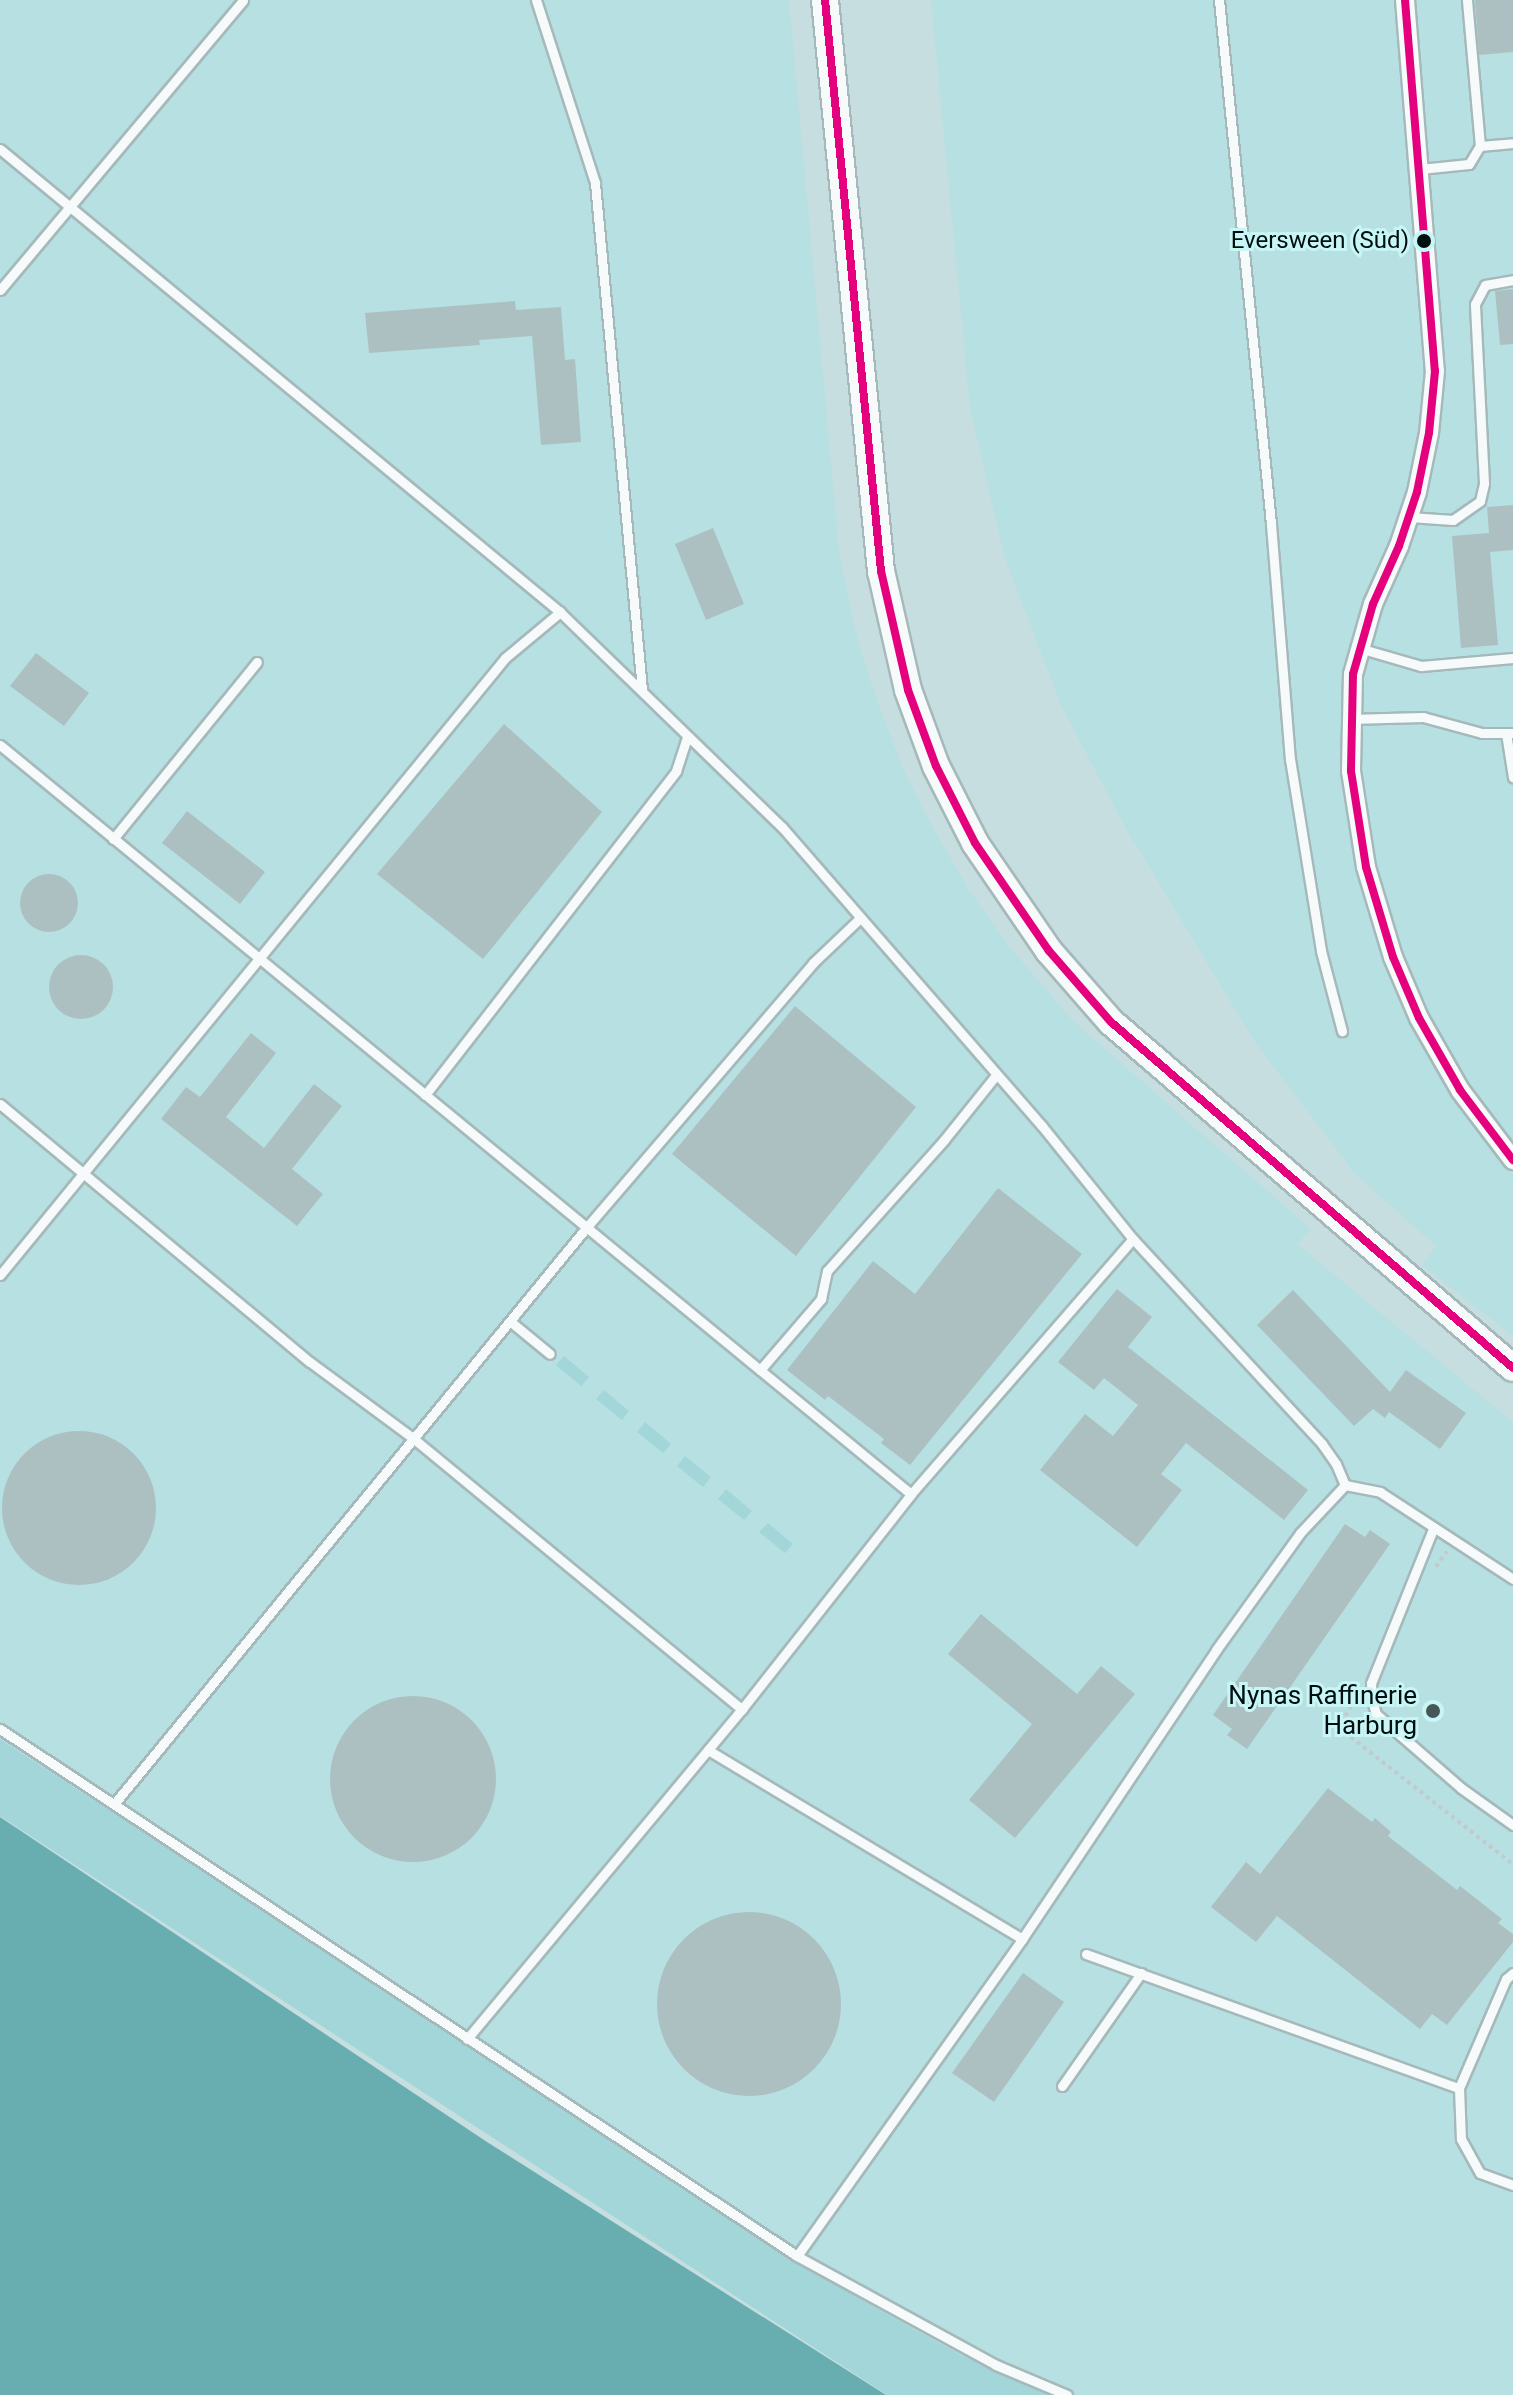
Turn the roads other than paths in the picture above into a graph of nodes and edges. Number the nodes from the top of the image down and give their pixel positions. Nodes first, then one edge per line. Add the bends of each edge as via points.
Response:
1 (243, 0) edge
2 (536, 0) edge
3 (825, 0) edge
4 (1219, 0) edge
5 (1405, 0) edge
6 (1467, 0) edge
7 (1513, 143) edge
8 (1480, 146) junction
9 (0, 149) edge
10 (1420, 169) junction
11 (69, 205) junction
12 (1513, 280) edge
13 (0, 290) edge
14 (1409, 517) junction
15 (560, 612) junction
16 (1359, 648) junction
17 (1513, 658) edge
18 (257, 662) dead end
19 (642, 690) junction
20 (1349, 719) junction
21 (1510, 733) edge
22 (687, 737) junction
23 (0, 745) edge
24 (1513, 777) edge
25 (113, 839) junction
26 (859, 919) junction
27 (258, 957) junction
28 (1342, 1031) dead end
29 (996, 1075) junction
30 (425, 1095) junction
31 (0, 1104) edge
32 (1513, 1160) edge
33 (86, 1172) junction
34 (586, 1228) junction
35 (1133, 1239) junction
36 (0, 1275) edge
37 (511, 1322) junction
38 (550, 1354) dead end
39 (1513, 1368) edge
40 (760, 1370) junction
41 (414, 1439) junction
42 (1345, 1485) junction
43 (911, 1494) junction
44 (1433, 1529) junction
45 (1513, 1579) edge
46 (742, 1709) junction
47 (0, 1729) edge
48 (708, 1750) junction
49 (114, 1804) junction
50 (1513, 1825) edge
51 (1022, 1939) junction
52 (1086, 1954) dead end
53 (1141, 1973) junction
54 (1513, 1973) edge
55 (467, 2039) junction
56 (1062, 2086) dead end
57 (1459, 2088) junction
58 (1513, 2185) edge
59 (797, 2256) junction
60 (1067, 2395) edge

1 - 11 lane
2 - 19 lane via 595,183
3 - 39 main road via 881,571 908,690 949,792 999,882 1111,1022
4 - 28 lane via 1290,759 1321,951
5 - 10 street
6 - 8 lane
7 - 8 lane
8 - 10 lane via 1469,164
9 - 11 lane
10 - 14 street via 1435,371 1429,433
11 - 13 lane
11 - 15 lane
12 - 14 lane via 1485,285 1475,304 1484,483 1480,501 1453,520
14 - 16 street
15 - 19 lane
15 - 27 lane via 505,658
16 - 17 lane via 1421,666
16 - 20 street
18 - 25 lane
19 - 22 lane
20 - 21 lane via 1423,717 1482,733
20 - 32 street via 1359,833 1393,957 1419,1018 1460,1090
21 - 24 lane
22 - 26 lane via 782,827
22 - 30 lane via 676,771
23 - 25 lane
25 - 27 lane
26 - 29 lane
26 - 34 lane via 813,963
27 - 30 lane
27 - 33 lane
29 - 35 lane
29 - 40 lane via 827,1271 821,1299
30 - 34 lane
31 - 33 lane
33 - 36 lane
33 - 41 lane via 310,1362
34 - 37 lane
34 - 40 lane
35 - 42 lane via 1322,1444
35 - 43 lane
37 - 38 lane
37 - 41 lane
40 - 43 lane
41 - 46 lane
41 - 49 lane
42 - 44 lane via 1380,1492
42 - 51 lane via 1300,1533 1216,1650
43 - 46 lane
44 - 45 lane
44 - 50 lane via 1371,1683 1376,1714
46 - 48 lane
47 - 49 lane
48 - 51 lane
48 - 55 lane
49 - 55 lane
51 - 59 lane
52 - 53 lane
53 - 56 lane
53 - 57 lane
54 - 57 lane
55 - 59 lane
57 - 58 lane via 1461,2139 1467,2151 1480,2173
59 - 60 lane via 996,2365

